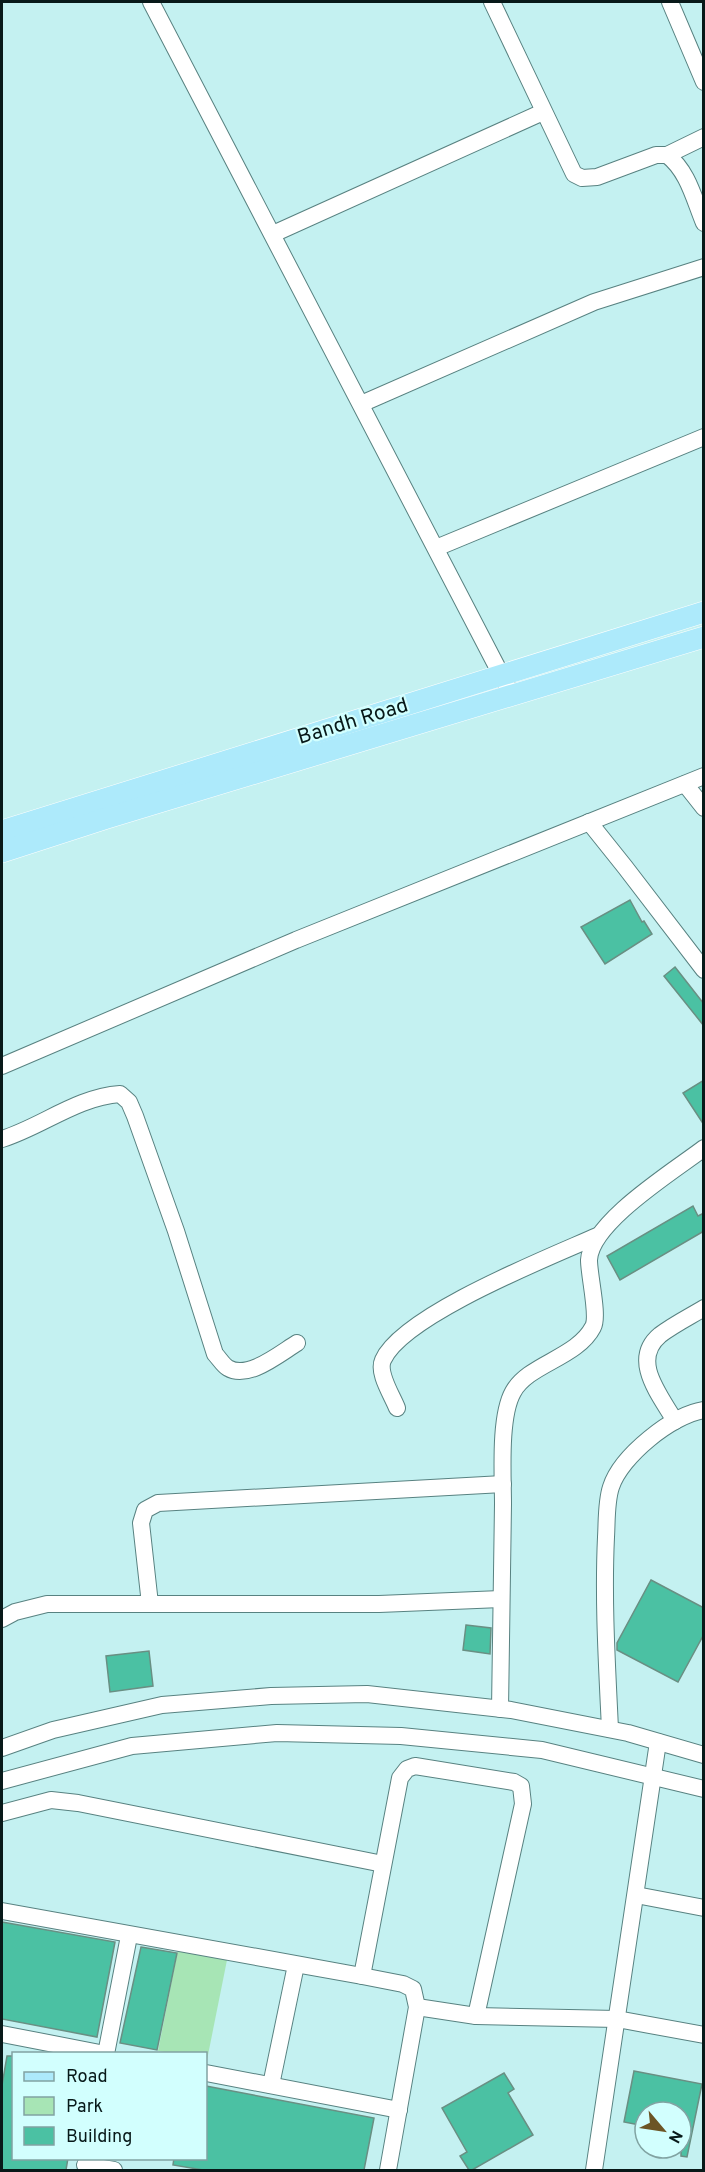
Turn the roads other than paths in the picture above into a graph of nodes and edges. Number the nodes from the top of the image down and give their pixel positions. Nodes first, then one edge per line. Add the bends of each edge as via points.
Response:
1 (151, 2) edge
2 (492, 2) edge
3 (670, 2) edge
4 (704, 82) edge
5 (543, 112) junction
6 (704, 137) edge
7 (667, 155) junction
8 (704, 223) edge
9 (273, 234) junction
10 (704, 267) edge
11 (361, 404) junction
12 (704, 437) edge
13 (436, 548) junction
14 (704, 612) edge
15 (704, 637) edge
16 (502, 675) junction
17 (511, 695) junction
18 (704, 776) edge
19 (684, 784) junction
20 (704, 808) edge
21 (589, 822) junction
22 (2, 831) edge
23 (2, 852) edge
24 (704, 970) edge
25 (2, 1066) edge
26 (2, 1139) edge
27 (704, 1148) edge
28 (597, 1236) junction
29 (704, 1308) edge
30 (297, 1343) dead end
31 (397, 1407) dead end
32 (704, 1410) edge
33 (675, 1421) junction
34 (503, 1484) junction
35 (501, 1599) junction
36 (150, 1604) junction
37 (2, 1619) edge
38 (500, 1709) junction
39 (610, 1729) junction
40 (658, 1742) junction
41 (2, 1748) edge
42 (704, 1755) edge
43 (651, 1777) junction
44 (2, 1781) edge
45 (704, 1789) edge
46 (2, 1813) edge
47 (383, 1864) junction
48 (636, 1895) junction
49 (704, 1908) edge
50 (2, 1911) edge
51 (129, 1936) junction
52 (296, 1965) junction
53 (362, 1976) junction
54 (417, 2007) junction
55 (476, 2016) junction
56 (617, 2019) junction
57 (2, 2034) edge
58 (704, 2035) edge
59 (95, 2052) edge
60 (105, 2052) edge
61 (207, 2073) edge
62 (271, 2085) junction
63 (399, 2110) junction
64 (85, 2165) edge
65 (114, 2170) edge
66 (388, 2170) edge
67 (594, 2170) edge

1 - 9 street
2 - 5 street
3 - 4 street
5 - 7 street via 568,166 582,178
5 - 9 street
6 - 7 street
7 - 8 street via 683,173
9 - 11 street
10 - 11 street via 594,302
11 - 13 street
12 - 13 street
13 - 16 street
14 - 16 main road, Bandh Road
15 - 17 main road, Bandh Road
16 - 17 street
16 - 22 main road, Bandh Road
17 - 23 main road, Bandh Road
18 - 19 street
19 - 20 street
19 - 21 street
21 - 24 street
21 - 25 street via 297,940
26 - 30 street via 79,1105 120,1094 135,1116 216,1354 226,1368 239,1373
27 - 28 street via 615,1215
28 - 31 street via 456,1301 396,1342 382,1361 382,1371
28 - 34 street via 589,1256 595,1324 586,1338 513,1390 506,1413
29 - 33 street via 660,1335 646,1353 651,1378
32 - 33 street
33 - 39 street via 653,1435 629,1459 611,1486 605,1569
34 - 35 street
34 - 36 street via 159,1503 145,1510 141,1523
35 - 36 street via 379,1604
35 - 38 street
36 - 37 street via 47,1604
38 - 39 street
38 - 41 street via 367,1694 271,1696 162,1705 53,1730
39 - 40 street
40 - 42 street
40 - 43 street
43 - 44 street via 542,1750 401,1736 277,1733 132,1746
43 - 45 street
43 - 48 street
46 - 47 street via 51,1800 78,1803
47 - 53 street
47 - 55 street via 396,1789 407,1769 415,1766 520,1786 523,1804
48 - 49 street
48 - 56 street
50 - 51 street
51 - 52 street
51 - 60 street
52 - 53 street
52 - 62 street
53 - 54 street via 413,1989
54 - 55 street
54 - 63 street
55 - 56 street
56 - 58 street
56 - 67 street
57 - 59 street
61 - 62 street
62 - 63 street
63 - 66 street
64 - 65 street

